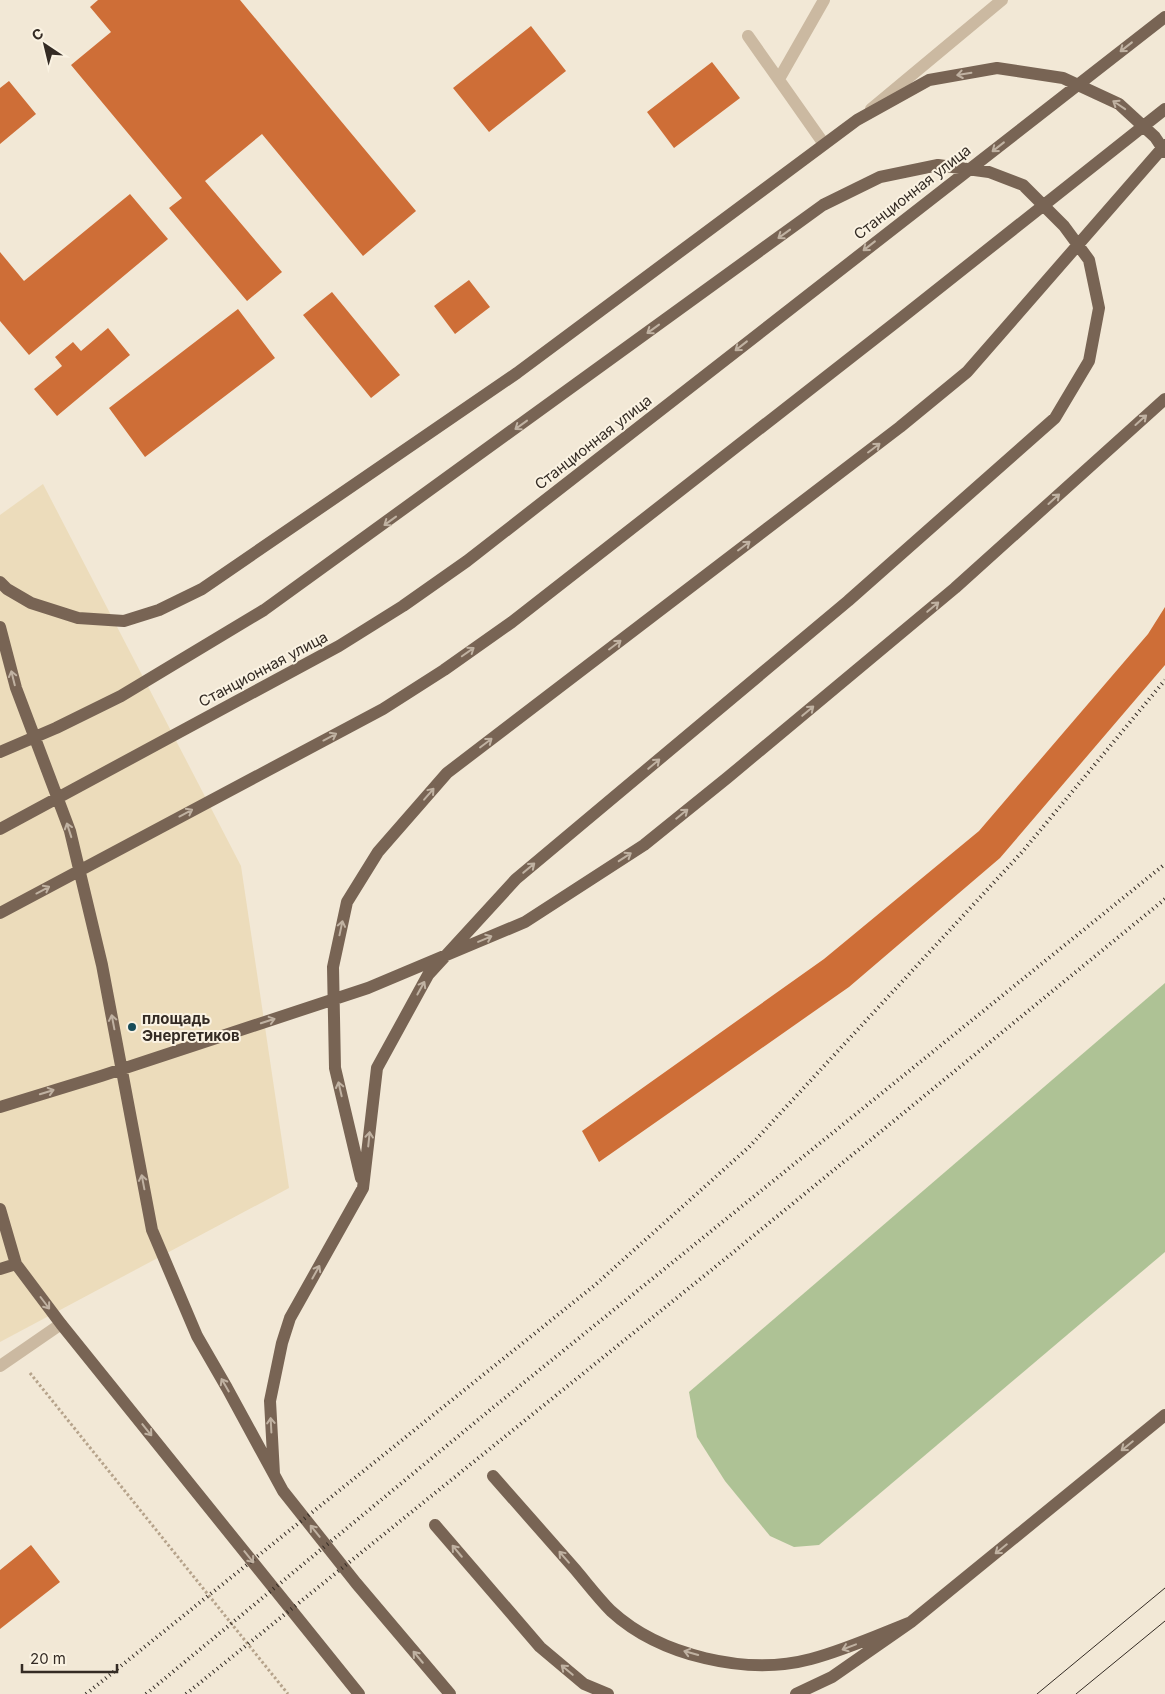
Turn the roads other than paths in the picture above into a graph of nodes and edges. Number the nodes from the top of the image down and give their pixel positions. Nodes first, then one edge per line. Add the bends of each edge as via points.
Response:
1 (824, 0) edge
2 (1002, 0) edge
3 (1165, 17) edge
4 (748, 36) dead end
5 (779, 79) junction
6 (1165, 109) edge
7 (857, 120) junction
8 (824, 144) junction
9 (1165, 145) edge
10 (1165, 152) edge
11 (1165, 399) edge
12 (0, 582) edge
13 (0, 627) edge
14 (0, 752) edge
15 (0, 828) edge
16 (0, 913) edge
17 (0, 1107) edge
18 (363, 1188) junction
19 (0, 1210) edge
20 (16, 1264) junction
21 (0, 1269) edge
22 (61, 1324) junction
23 (0, 1366) edge
24 (1165, 1415) edge
25 (274, 1474) junction
26 (493, 1476) dead end
27 (434, 1525) dead end
28 (911, 1622) junction
29 (359, 1694) edge
30 (450, 1694) edge
31 (608, 1694) edge
32 (796, 1694) edge

1 - 5 street
2 - 7 street
3 -> 15 main road, Станционная улица via 467,561 403,606 340,646
4 - 5 street
5 - 8 street
16 -> 6 main road via 383,709 444,670 900,319
7 - 8 main road
10 -> 7 main road via 1155,137 1119,104 1063,78 997,68 929,80
8 - 12 main road via 517,373 202,589 159,610 124,621 78,618 30,603
18 -> 9 main road via 335,1068 333,967 346,902 378,852 447,773 892,434 967,372
17 -> 11 main road via 368,988 525,922 644,845 735,772 955,588
25 -> 13 main road via 197,1336 152,1230 102,965 70,831 16,688
18 -> 14 main road via 377,1068 428,975 516,879 848,601 1055,418 1089,361 1099,308 1089,260 1064,226 1023,185 989,172 938,165 880,177 823,205 264,610 121,696
25 -> 18 main road via 270,1401 282,1343 290,1318
19 - 20 main road
20 - 21 main road
20 -> 22 main road
22 - 23 street
22 -> 29 main road
24 -> 28 main road
30 -> 25 main road via 356,1583 283,1491
28 -> 26 main road via 810,1660 734,1664 686,1652 650,1638 612,1611
31 -> 27 main road via 584,1684 540,1647
28 - 32 main road via 832,1677

